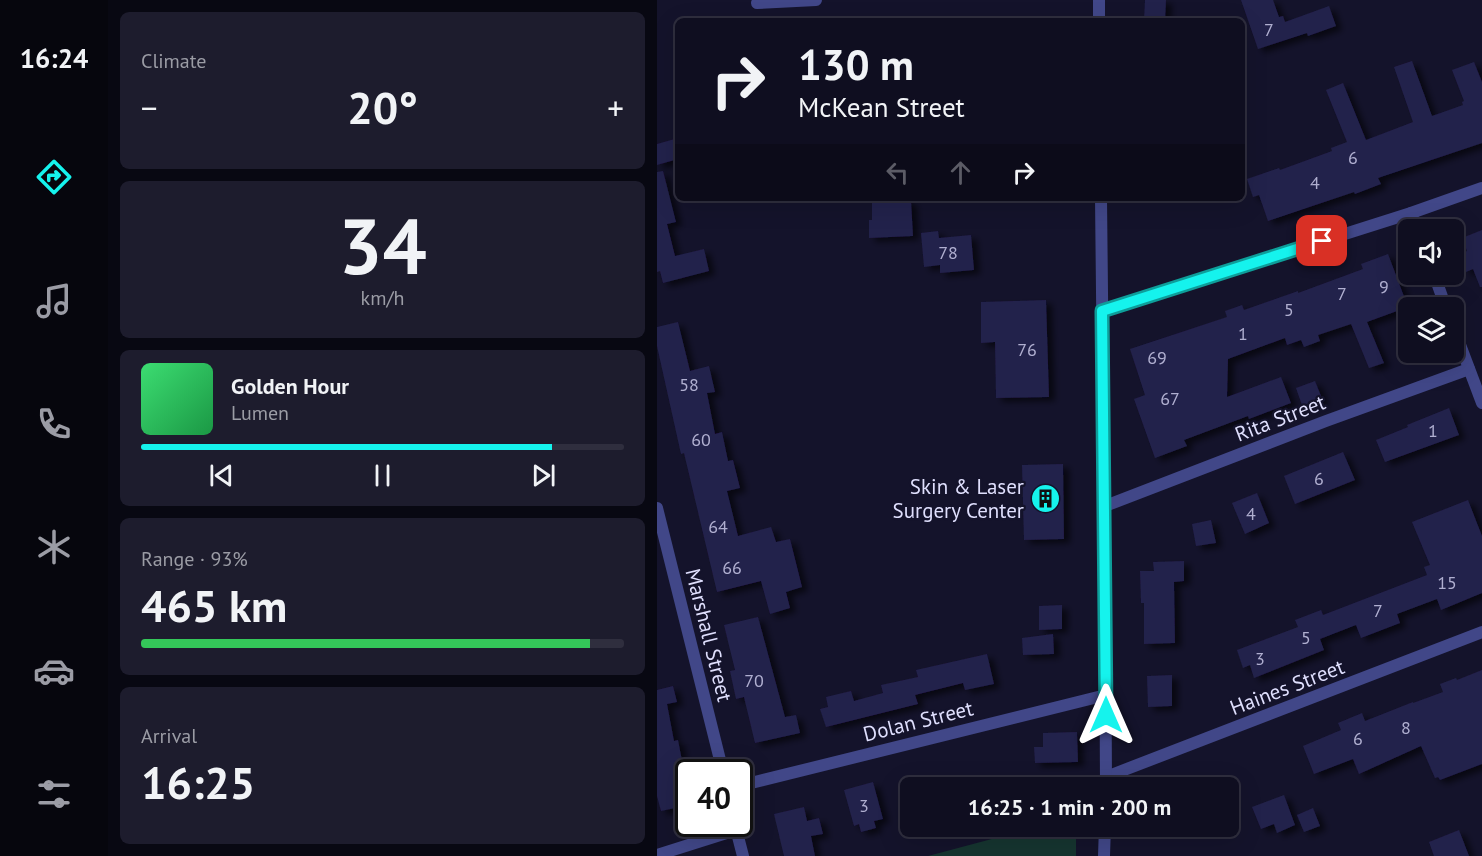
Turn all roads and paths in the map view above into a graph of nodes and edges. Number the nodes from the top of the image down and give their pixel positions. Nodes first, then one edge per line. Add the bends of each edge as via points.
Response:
1 (816, 0) edge
2 (1099, 0) edge
3 (757, 3) dead end
4 (1099, 18) edge
5 (1482, 188) edge
6 (1101, 201) edge
7 (1411, 213) junction
8 (1413, 219) edge
9 (1102, 311) junction
10 (1464, 356) edge
11 (1469, 369) junction
12 (1482, 403) edge
13 (1105, 506) junction
14 (657, 508) edge
15 (1482, 632) edge
16 (1106, 694) junction
17 (720, 759) edge
18 (1106, 777) edge
19 (1119, 777) edge
20 (753, 782) edge
21 (708, 837) edge
22 (738, 837) edge
23 (1105, 837) edge
24 (657, 855) edge
25 (743, 856) edge
26 (1104, 856) edge

1 - 3 street
2 - 4 street
5 - 7 street
6 - 9 street
7 - 8 street
7 - 9 street
9 - 13 street
10 - 11 street
11 - 12 street
11 - 13 street, Rita Street
13 - 16 street
14 - 17 street, Marshall Street
15 - 19 street, Haines Street
16 - 18 street
16 - 20 street, Dolan Street
21 - 24 street
22 - 25 street
23 - 26 street

